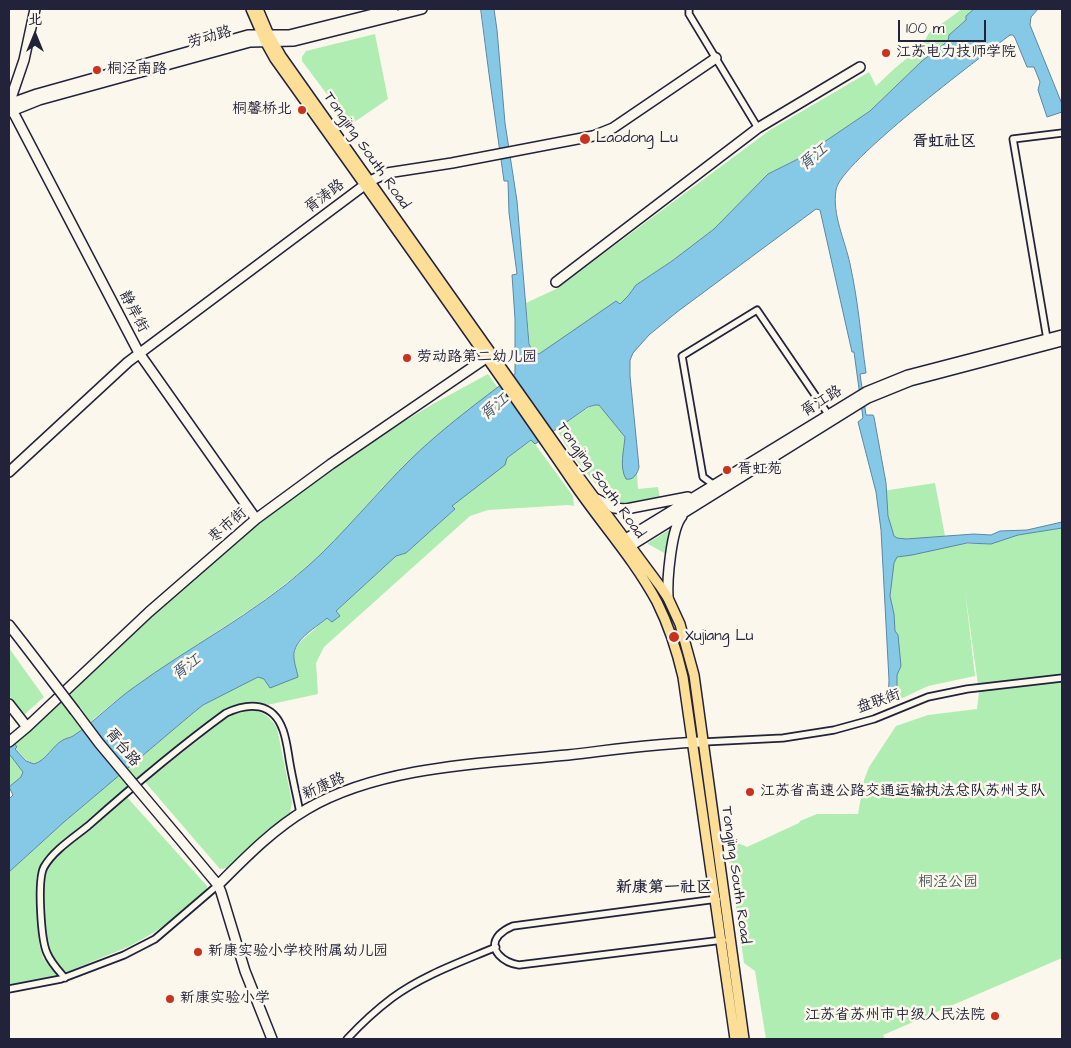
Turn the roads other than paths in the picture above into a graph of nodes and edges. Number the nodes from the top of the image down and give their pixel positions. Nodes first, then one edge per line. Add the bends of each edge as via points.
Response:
1 (35, 9) edge
2 (251, 9) edge
3 (258, 9) edge
4 (393, 9) edge
5 (422, 9) edge
6 (689, 9) edge
7 (267, 38) junction
8 (716, 58) junction
9 (860, 67) dead end
10 (9, 107) edge
11 (758, 128) junction
12 (1062, 133) edge
13 (367, 183) junction
14 (556, 282) dead end
15 (1062, 335) edge
16 (1047, 339) junction
17 (1062, 342) edge
18 (140, 353) junction
19 (486, 358) junction
20 (505, 378) junction
21 (892, 384) junction
22 (842, 409) junction
23 (828, 414) junction
24 (549, 441) junction
25 (9, 472) edge
26 (714, 485) junction
27 (698, 495) junction
28 (597, 500) junction
29 (685, 511) junction
30 (256, 519) junction
31 (624, 545) junction
32 (668, 598) junction
33 (9, 626) edge
34 (1062, 678) edge
35 (9, 704) edge
36 (27, 727) junction
37 (9, 742) edge
38 (703, 742) junction
39 (691, 743) junction
40 (300, 814) junction
41 (218, 885) junction
42 (720, 898) junction
43 (725, 940) junction
44 (496, 947) junction
45 (65, 978) junction
46 (9, 989) edge
47 (272, 1039) edge
48 (347, 1039) edge
49 (734, 1039) edge
50 (744, 1039) edge

1 - 10 street
2 - 7 main road, Tongjing South Road
3 - 7 main road, Tongjing South Road
4 - 7 street, 劳动路
5 - 7 street, 劳动路 via 294,41
6 - 8 street
7 - 10 street, 劳动路 via 248,35 38,94
7 - 13 main road, Tongjing South Road via 275,59
8 - 11 street
8 - 13 street, 胥涛路 via 613,128 593,136 387,173
9 - 11 street
10 - 18 street, 静岸街
11 - 14 street
12 - 16 street via 1013,139
13 - 18 street, 胥涛路
13 - 19 main road, Tongjing South Road
13 - 20 main road, Tongjing South Road
15 - 16 street, 胥江路
16 - 21 street, 胥江路
17 - 21 street, 胥江路
18 - 25 street, 胥涛路
18 - 30 street, 静岸街
19 - 20 main road, Tongjing South Road
19 - 30 street, 枣市街
20 - 24 main road, Tongjing South Road
21 - 22 street, 胥江路 via 862,394
22 - 23 street, 胥江路
22 - 29 street, 胥江路
23 - 26 street, 胥江路
23 - 26 street via 757,310 682,356 703,477
24 - 28 main road, Tongjing South Road
24 - 31 main road, Tongjing South Road
26 - 27 street, 胥江路
27 - 28 street via 629,509 616,508
27 - 31 street, 胥江路
28 - 31 main road, Tongjing South Road
29 - 31 street, 胥江路
29 - 32 street via 675,528
30 - 36 street, 枣市街 via 149,612
31 - 32 main road, Tongjing South Road
31 - 39 main road, Tongjing South Road via 657,604 674,646 683,677
32 - 38 main road, Tongjing South Road via 691,659
33 - 41 street, 胥台路, bridge via 99,743
34 - 38 street, 盘联街 via 928,697 874,719 834,730 783,738
35 - 36 street
36 - 37 street, 枣市街
38 - 39 street, 新康路
38 - 42 main road, Tongjing South Road
39 - 40 street, 新康路 via 470,764 413,773 353,789
39 - 42 main road, Tongjing South Road
40 - 41 street, 新康路 via 251,852
40 - 45 street via 283,730 274,715 254,705 241,706 226,713 95,819 44,867 40,893 44,945 51,961
41 - 45 street, 新康路 via 155,939
41 - 47 street via 245,970
42 - 43 main road, Tongjing South Road
42 - 44 street via 513,926 499,935
43 - 44 street via 519,965 502,959
43 - 49 main road, Tongjing South Road
43 - 50 main road, Tongjing South Road
44 - 48 street via 410,986 368,1017
45 - 46 street, 新康路

